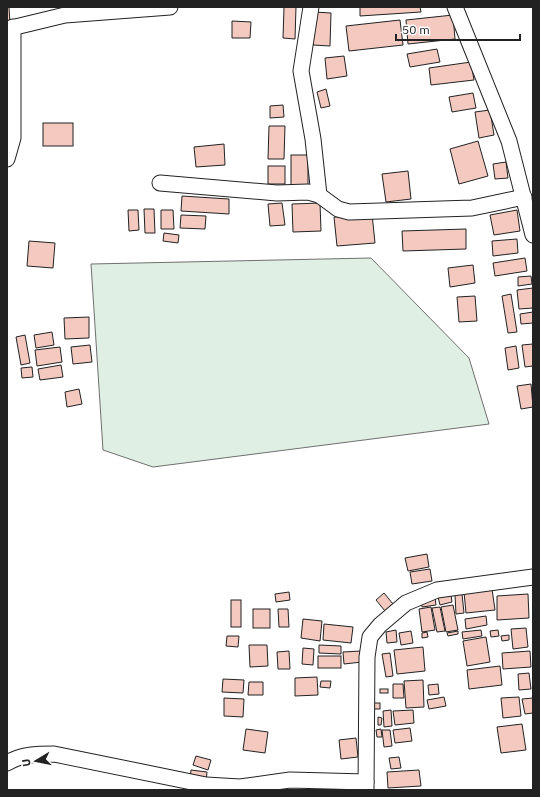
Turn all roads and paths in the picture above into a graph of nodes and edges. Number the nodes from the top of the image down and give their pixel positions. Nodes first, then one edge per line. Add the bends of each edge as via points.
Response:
1 (170, 7) edge
2 (311, 7) edge
3 (455, 7) edge
4 (10, 28) edge
5 (7, 160) edge
6 (160, 183) dead end
7 (319, 195) junction
8 (524, 197) junction
9 (533, 235) edge
10 (533, 577) edge
11 (7, 763) edge
12 (366, 786) edge

1 - 4 street via 66,15
2 - 7 street via 301,72 313,139
3 - 8 street via 509,141
4 - 5 street via 13,138
6 - 7 street via 277,193 308,192
7 - 8 street via 338,209 349,212 472,208
8 - 9 street
10 - 12 street via 437,590 406,603 370,637 367,658
11 - 12 street via 16,757 54,754 206,785 240,787 290,780

